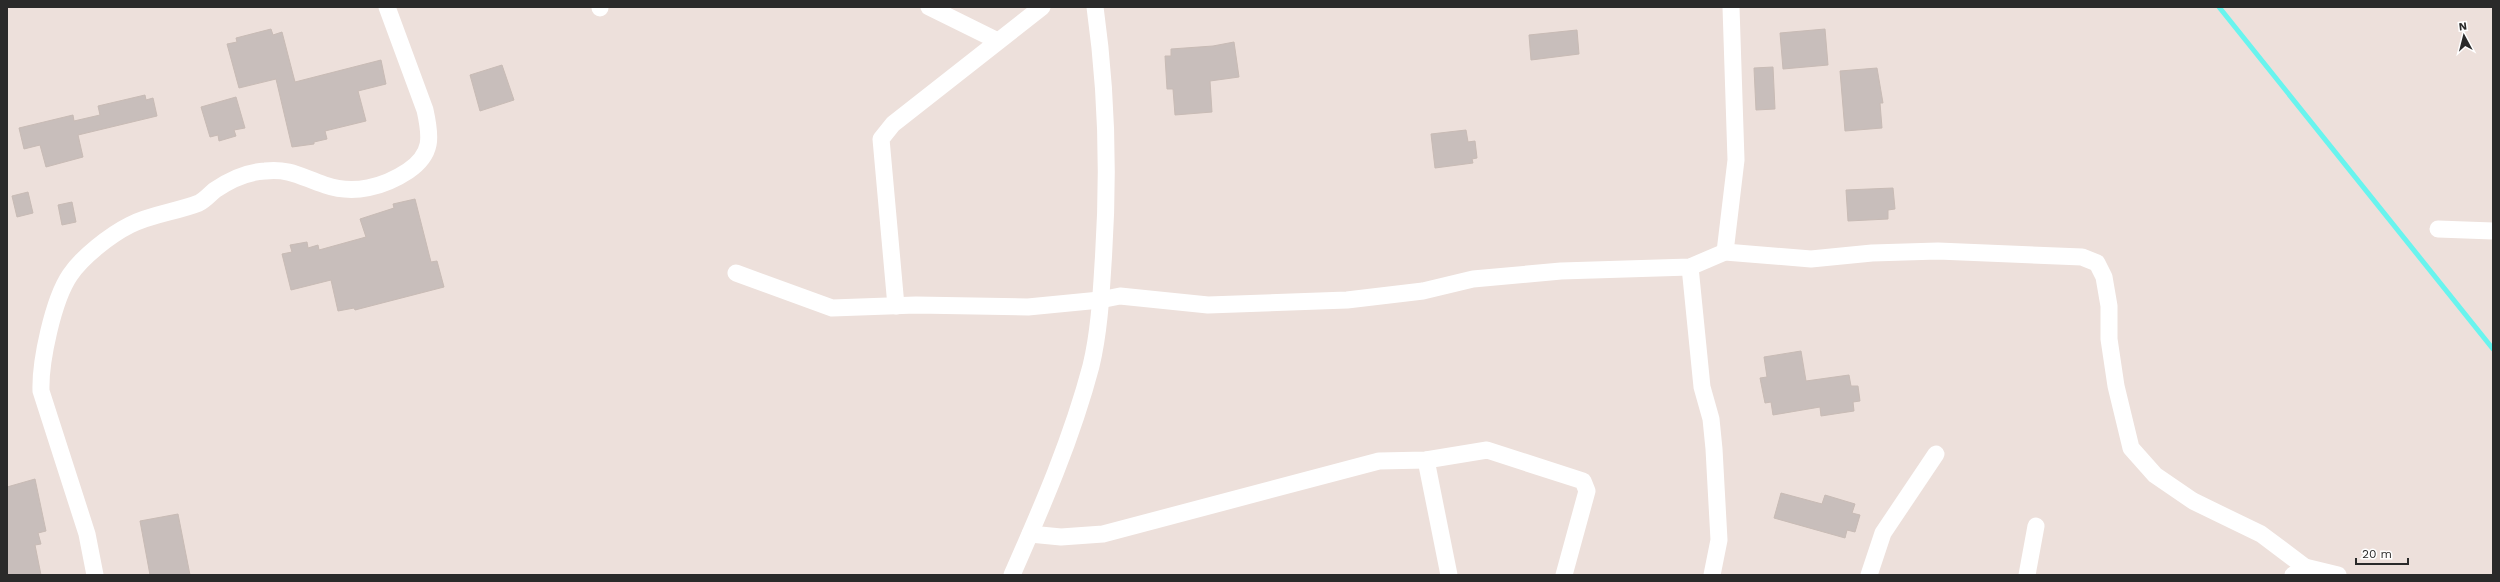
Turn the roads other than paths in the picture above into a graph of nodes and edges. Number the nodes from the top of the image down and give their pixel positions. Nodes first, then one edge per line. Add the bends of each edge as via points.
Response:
1 (387, 7) edge
2 (929, 7) edge
3 (1042, 7) edge
4 (1095, 7) edge
5 (1731, 7) edge
6 (998, 41) junction
7 (2438, 228) dead end
8 (2493, 230) edge
9 (1725, 252) junction
10 (1690, 267) junction
11 (736, 273) dead end
12 (1100, 300) junction
13 (896, 306) junction
14 (1936, 454) dead end
15 (1426, 460) junction
16 (2036, 526) dead end
17 (1030, 534) junction
18 (2299, 571) edge
19 (95, 575) edge
20 (1012, 575) edge
21 (1449, 575) edge
22 (1564, 575) edge
23 (1712, 575) edge
24 (1869, 575) edge
25 (2027, 575) edge
26 (2338, 575) edge

1 - 19 street via 429,127 427,149 422,162 393,181 358,191 327,186 289,170 265,171 235,177 200,202 129,225 83,258 69,276 58,302 45,350 40,372 41,391 87,534
2 - 6 street
3 - 6 street
4 - 12 street via 1106,116 1106,220
5 - 9 street via 1736,160
6 - 13 street via 893,124 881,139
7 - 8 street
9 - 10 street
9 - 18 street via 1811,258 1938,251 2082,257 2097,263 2104,277 2116,386 2131,448 2155,475 2192,501 2261,534
10 - 12 street via 1505,276 1473,279 1423,291 1278,304 1208,305 1120,296
10 - 23 street via 1702,388 1711,419 1714,449 1719,540
11 - 13 street via 832,308
12 - 13 street via 1028,307
12 - 17 street via 1091,364 1073,426
14 - 24 street via 1884,533
15 - 17 street via 1379,461 1103,534 1061,537
15 - 21 street
15 - 22 street via 1487,450 1583,482 1587,491
16 - 25 street
17 - 20 street
18 - 26 street

